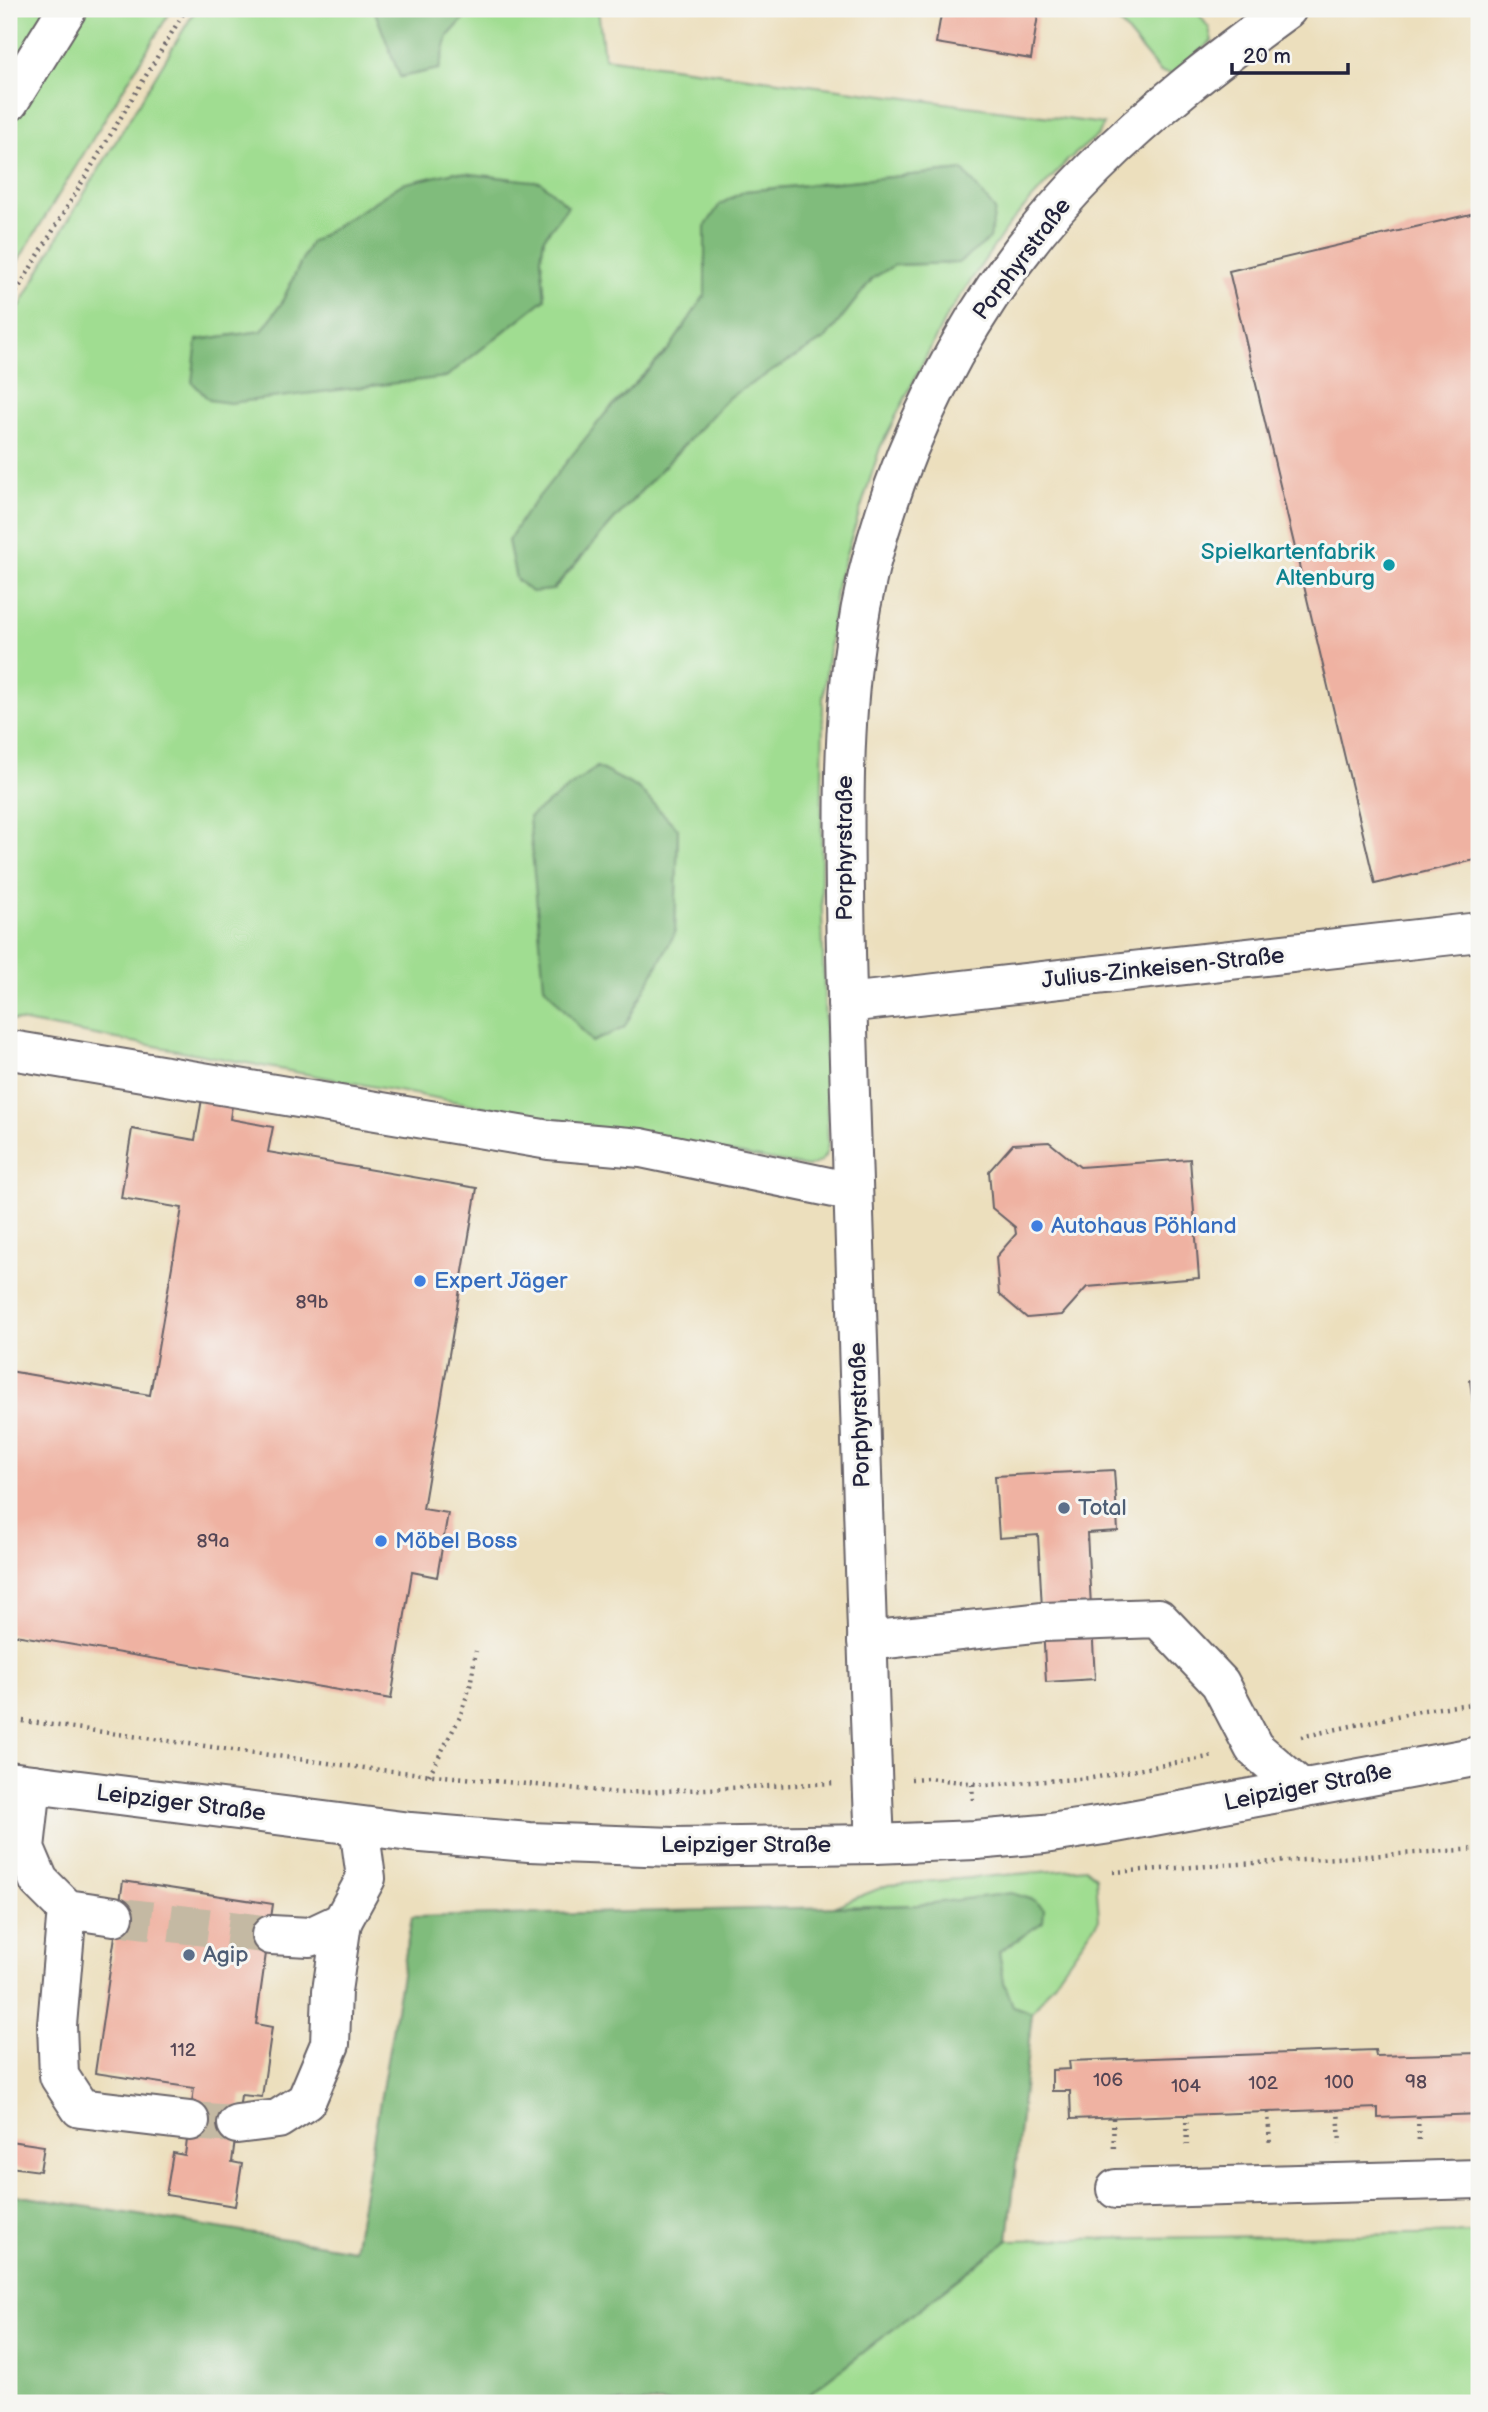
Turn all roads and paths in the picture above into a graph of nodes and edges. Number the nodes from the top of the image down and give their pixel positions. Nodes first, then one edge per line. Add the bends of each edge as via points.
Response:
1 (67, 9) edge
2 (186, 9) edge
3 (1287, 9) edge
4 (9, 102) edge
5 (9, 304) edge
6 (1479, 932) edge
7 (847, 1003) junction
8 (12, 1050) dead end
9 (853, 1192) junction
10 (867, 1641) junction
11 (476, 1651) dead end
12 (1479, 1703) edge
13 (9, 1719) edge
14 (1254, 1748) junction
15 (1479, 1756) edge
16 (429, 1775) junction
17 (873, 1781) junction
18 (20, 1783) edge
19 (1301, 1789) junction
20 (359, 1826) junction
21 (876, 1844) junction
22 (1479, 1849) edge
23 (1113, 1871) dead end
24 (67, 1909) junction
25 (114, 1916) tunnel mouth
26 (342, 1922) junction
27 (271, 1935) tunnel mouth
28 (190, 2121) tunnel mouth
29 (237, 2124) tunnel mouth
30 (1479, 2179) edge
31 (1116, 2189) dead end

1 - 4 main road
2 - 5 path
3 - 7 main road, Porphyrstraße via 1152,113 1048,217 995,286 948,366 904,458 878,537 855,643 843,783
6 - 7 main road, Julius-Zinkeisen-Straße
7 - 9 main road, Porphyrstraße
8 - 9 main road via 549,1140 641,1148
9 - 10 main road, Porphyrstraße
10 - 14 main road via 1043,1622 1158,1618 1220,1683
10 - 17 main road, Porphyrstraße
11 - 16 path via 460,1717
12 - 14 path via 1424,1710
13 - 16 path
14 - 17 path via 1092,1778 986,1785 928,1777
14 - 19 main road
15 - 19 main road, Leipziger Straße
16 - 17 path via 620,1793
17 - 21 main road, Porphyrstraße
18 - 20 main road, Leipziger Straße
18 - 24 main road via 25,1848 39,1881
19 - 21 main road, Leipziger Straße via 1044,1834
20 - 21 main road, Leipziger Straße via 529,1842
20 - 26 main road via 366,1878
22 - 23 path
24 - 25 main road
24 - 28 main road via 57,2025 59,2076 80,2108
26 - 27 main road via 310,1937
26 - 29 main road via 330,2044 306,2101 278,2119
30 - 31 main road

